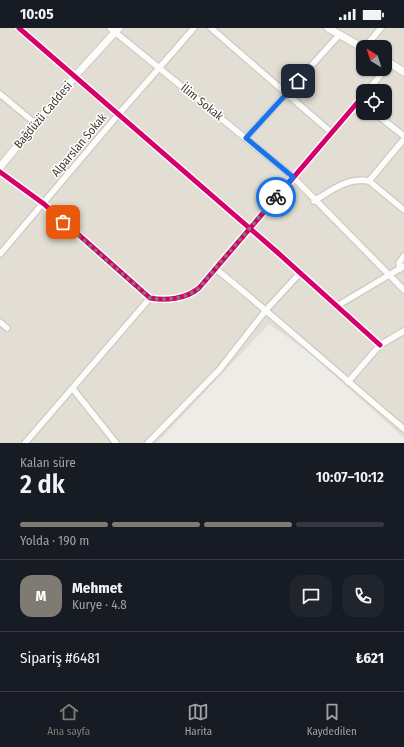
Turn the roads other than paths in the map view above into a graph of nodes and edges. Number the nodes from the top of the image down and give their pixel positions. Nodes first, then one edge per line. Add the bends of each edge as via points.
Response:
1 (19, 28) edge
2 (194, 28) edge
3 (211, 28) edge
4 (328, 28) edge
5 (381, 28) edge
6 (115, 30) edge
7 (340, 34) junction
8 (371, 40) edge
9 (356, 43) edge
10 (392, 64) edge
11 (160, 67) junction
12 (404, 72) edge
13 (75, 76) junction
14 (287, 93) junction
15 (0, 94) edge
16 (356, 107) edge
17 (118, 115) junction
18 (384, 120) edge
19 (36, 124) junction
20 (332, 133) junction
21 (404, 136) edge
22 (246, 138) junction
23 (404, 139) edge
24 (0, 167) edge
25 (0, 172) edge
26 (293, 177) junction
27 (369, 181) junction
28 (314, 201) junction
29 (44, 204) junction
30 (404, 210) edge
31 (250, 228) junction
32 (0, 254) edge
33 (404, 256) edge
34 (402, 268) edge
35 (216, 269) junction
36 (300, 273) junction
37 (390, 275) junction
38 (404, 290) edge
39 (152, 299) junction
40 (337, 306) junction
41 (266, 310) junction
42 (0, 322) edge
43 (7, 328) dead end
44 (404, 331) edge
45 (380, 345) junction
46 (348, 382) junction
47 (73, 389) junction
48 (404, 429) edge
49 (31, 437) junction
50 (25, 443) edge
51 (35, 443) edge
52 (116, 443) edge
53 (148, 443) edge

1 - 13 street
2 - 11 street, Alparslan Sokak
3 - 14 street
4 - 7 street
5 - 8 street
6 - 11 street, İlim Sokak
6 - 13 street, Bağdüzü Caddesi
7 - 9 street
7 - 14 street
10 - 12 street
11 - 17 street, Alparslan Sokak
11 - 22 street, İlim Sokak
13 - 17 street
13 - 19 street, Bağdüzü Caddesi
14 - 20 street
14 - 22 street
15 - 19 street
16 - 20 street
17 - 29 street, Alparslan Sokak
17 - 31 street
18 - 21 street
19 - 24 street, Bağdüzü Caddesi
20 - 26 street
22 - 26 street, İlim Sokak
23 - 27 street
25 - 29 street
26 - 28 street, İlim Sokak
26 - 31 street
27 - 28 street via 358,179 342,184
27 - 30 street
28 - 37 street, İlim Sokak
29 - 32 street, Alparslan Sokak
29 - 39 street
31 - 35 street
31 - 36 street
33 - 34 street via 400,264
34 - 37 street
35 - 39 street via 192,294 183,298
35 - 41 street
36 - 40 street
36 - 41 street
37 - 38 street, İlim Sokak
37 - 40 street
39 - 47 street
40 - 45 street
41 - 46 street
41 - 53 street via 220,370
42 - 43 street
44 - 45 street
45 - 46 street
46 - 48 street
47 - 49 street
47 - 52 street
49 - 50 street
49 - 51 street

